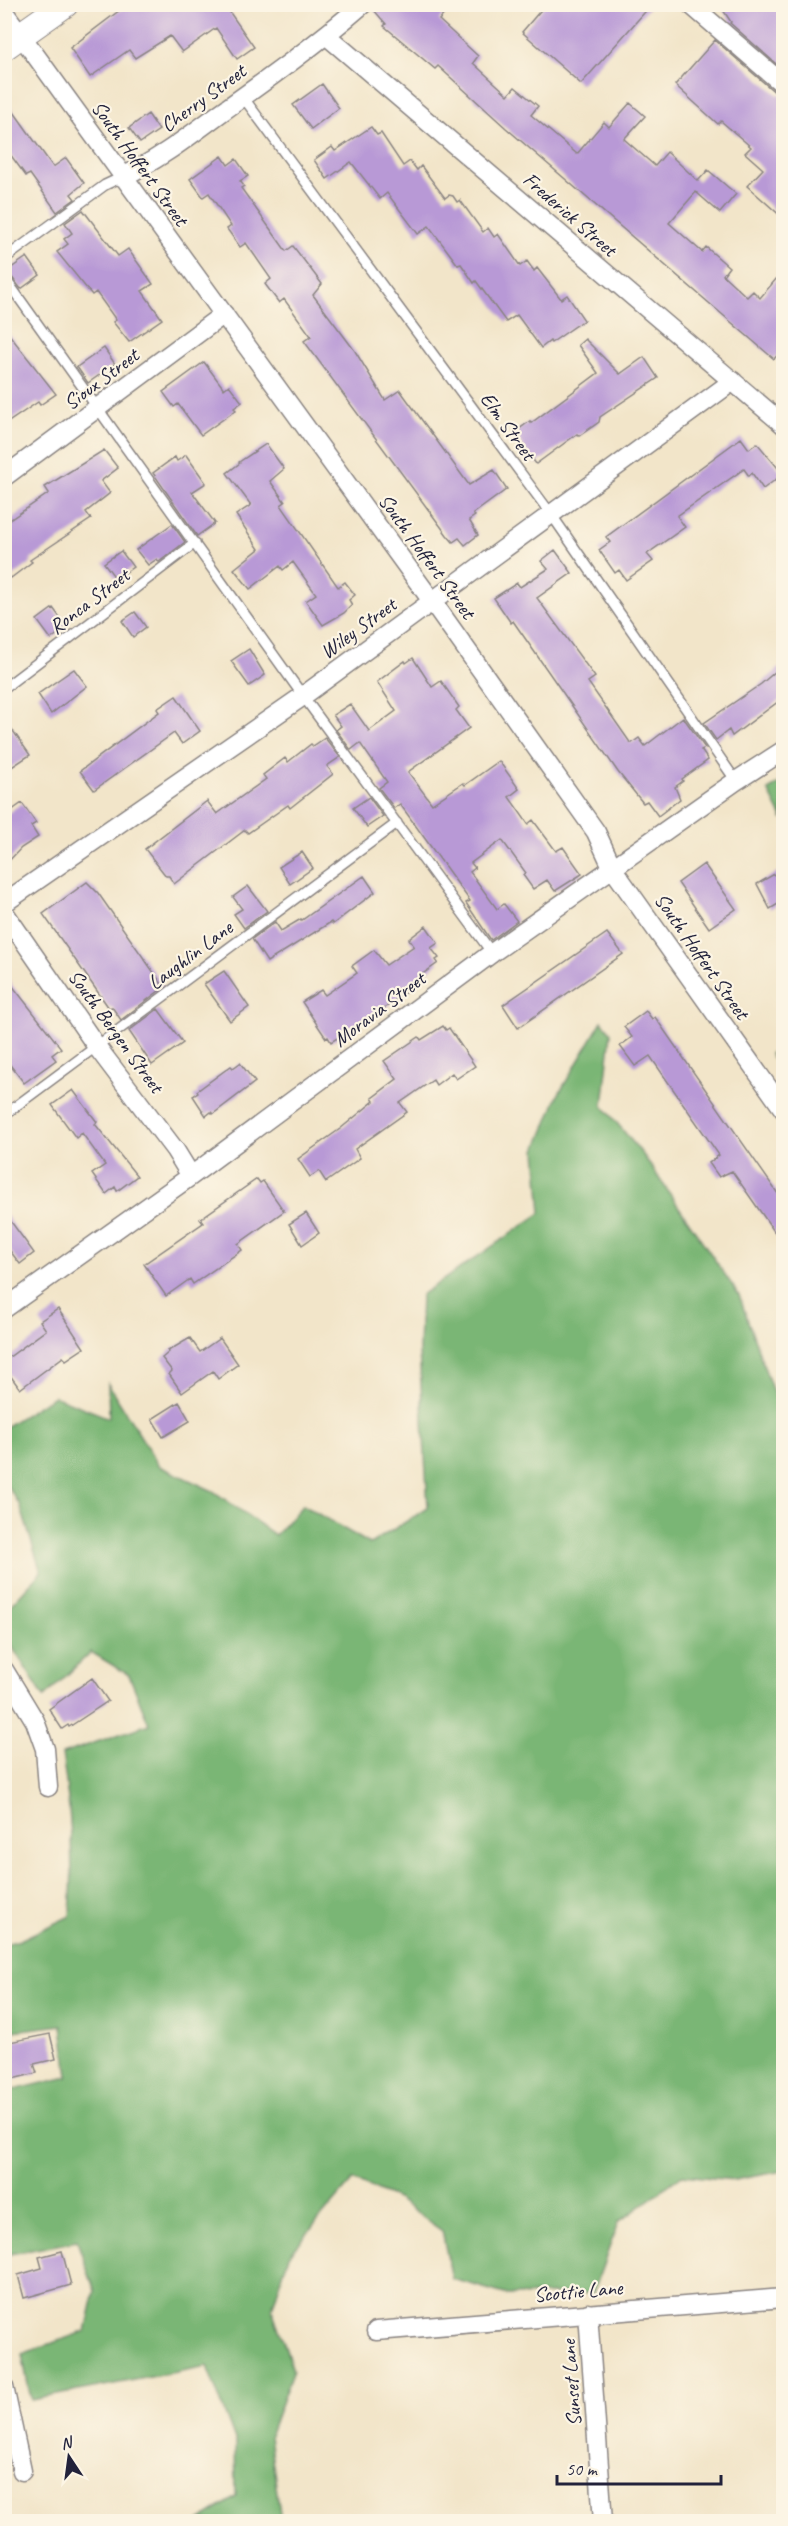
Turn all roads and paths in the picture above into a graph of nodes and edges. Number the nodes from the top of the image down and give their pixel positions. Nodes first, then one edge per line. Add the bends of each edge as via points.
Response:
1 (65, 4) edge
2 (363, 4) edge
3 (690, 4) edge
4 (4, 12) edge
5 (327, 36) junction
6 (13, 41) edge
7 (783, 85) edge
8 (243, 97) junction
9 (122, 177) junction
10 (4, 259) edge
11 (4, 278) edge
12 (224, 314) junction
13 (733, 381) junction
14 (98, 410) junction
15 (783, 425) edge
16 (4, 477) edge
17 (550, 514) junction
18 (195, 543) junction
19 (432, 602) junction
20 (4, 688) edge
21 (303, 696) junction
22 (783, 750) edge
23 (736, 781) junction
24 (397, 823) junction
25 (613, 869) junction
26 (4, 903) edge
27 (4, 912) edge
28 (492, 953) junction
29 (97, 1047) junction
30 (783, 1110) edge
31 (4, 1115) edge
32 (191, 1176) junction
33 (4, 1308) edge
34 (4, 1670) edge
35 (48, 1787) dead end
36 (783, 2298) edge
37 (588, 2313) junction
38 (376, 2331) dead end
39 (4, 2387) edge
40 (22, 2471) dead end
41 (603, 2522) edge

1 - 6 main road
2 - 5 street, Cherry Street
3 - 7 street
4 - 6 street, South Hoffert Street
5 - 8 street, Cherry Street
5 - 13 street, Frederick Street
6 - 9 street, South Hoffert Street
8 - 9 street, Cherry Street via 146,166
8 - 17 lane, Elm Street
9 - 10 lane, Cherry Street via 105,184
9 - 12 street, South Hoffert Street
11 - 14 lane
12 - 14 street, Sioux Street
12 - 19 street, South Hoffert Street
13 - 15 street, Frederick Street
13 - 17 street, Wiley Street
14 - 16 street, Sioux Street
14 - 18 lane
17 - 19 street, Wiley Street
17 - 23 lane, Elm Street
18 - 20 lane, Ronca Street
18 - 21 lane
19 - 21 street, Wiley Street
19 - 25 street, South Hoffert Street via 596,832
21 - 24 lane
21 - 26 street, Wiley Street
22 - 23 street, Moravia Street
23 - 25 street, Moravia Street
24 - 28 lane
24 - 29 lane, Laughlin Lane
25 - 28 street, Moravia Street
25 - 30 street, South Hoffert Street
27 - 29 street, South Bergen Street
28 - 32 street, Moravia Street
29 - 31 lane, Laughlin Lane
29 - 32 street, South Bergen Street
32 - 33 street, Moravia Street
34 - 35 street via 34,1721 45,1749
36 - 37 street, Scottie Lane
37 - 38 street, Scottie Lane
37 - 41 street, Sunset Lane
39 - 40 street

